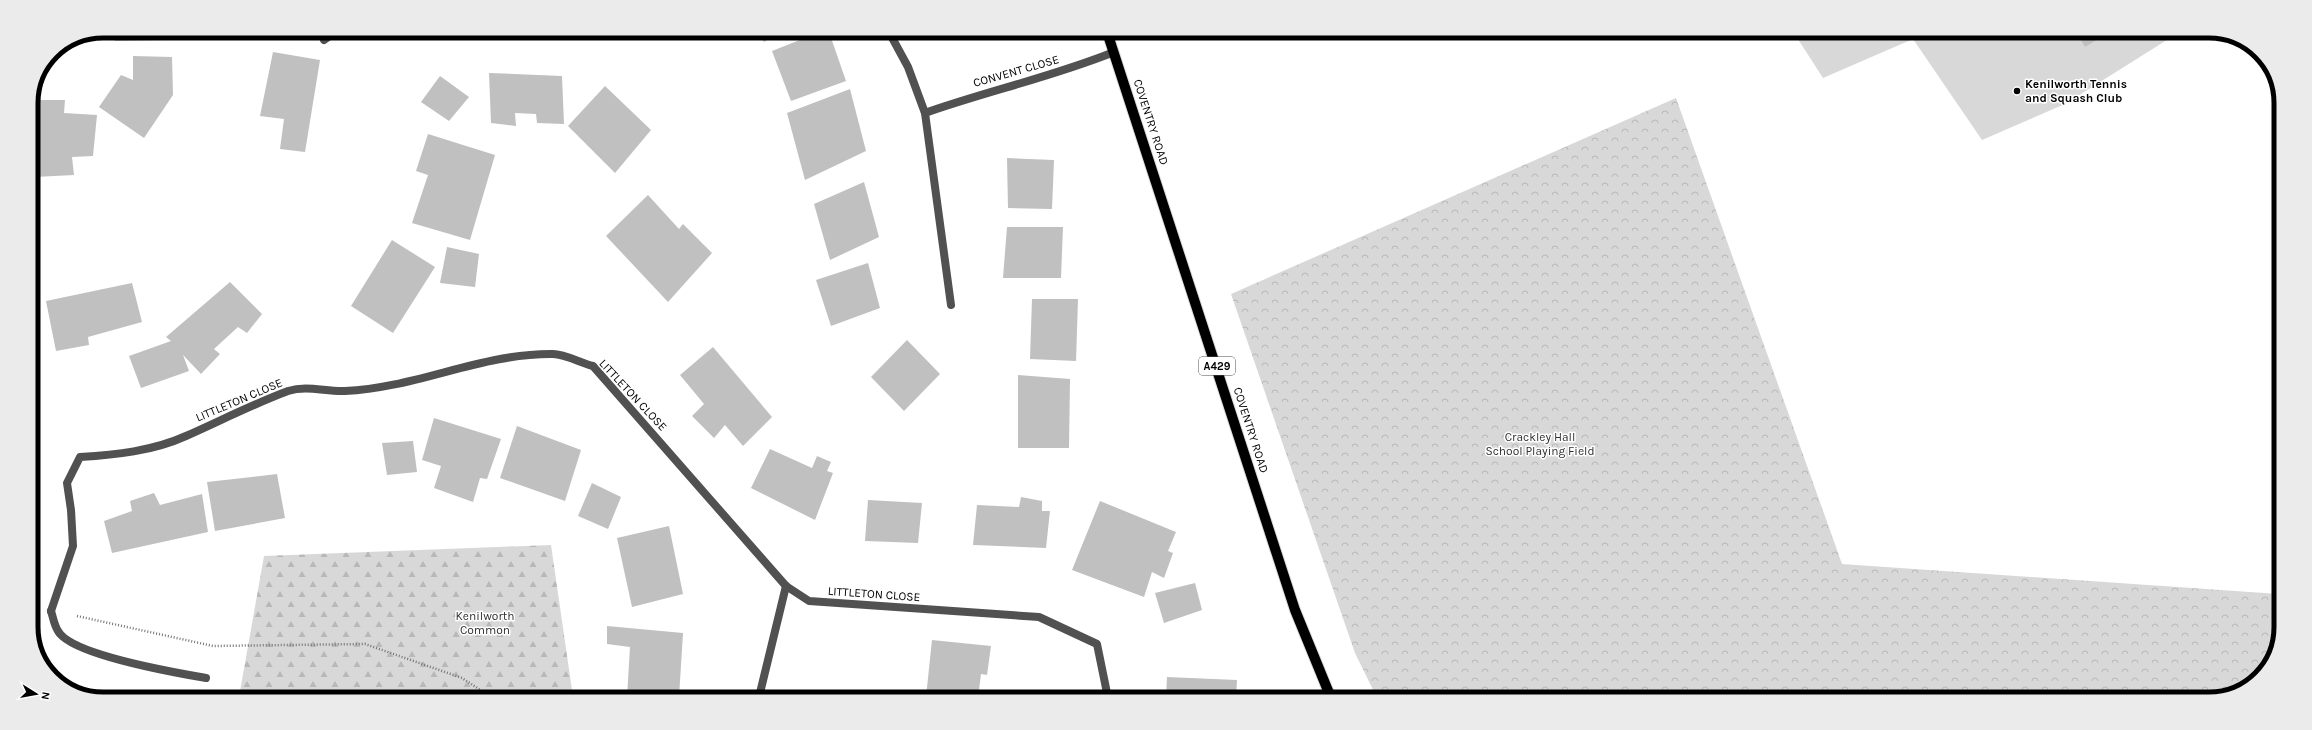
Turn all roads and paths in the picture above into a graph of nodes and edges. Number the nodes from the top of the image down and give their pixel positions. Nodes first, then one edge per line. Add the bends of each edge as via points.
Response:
1 (327, 38) edge
2 (893, 38) edge
3 (1109, 38) edge
4 (324, 40) dead end
5 (1114, 52) junction
6 (924, 113) junction
7 (951, 305) dead end
8 (786, 586) junction
9 (51, 610) junction
10 (206, 678) dead end
11 (483, 692) edge
12 (760, 692) edge
13 (1107, 692) edge
14 (1329, 692) edge

1 - 4 street
2 - 6 street via 908,67
3 - 5 main road, COVENTRY ROAD / A429
5 - 6 street, CONVENT CLOSE
5 - 14 main road, COVENTRY ROAD / A429 via 1295,610
6 - 7 street
8 - 9 street, LITTLETON CLOSE via 593,366 554,354 485,361 418,380 345,391 318,388 290,391 236,411 185,437 121,455 80,457 67,483 73,546
8 - 12 street
8 - 13 street, LITTLETON CLOSE via 809,601 1039,617 1097,644
9 - 10 street via 58,632 76,646 158,670
9 - 11 path via 213,646 365,644 462,678

